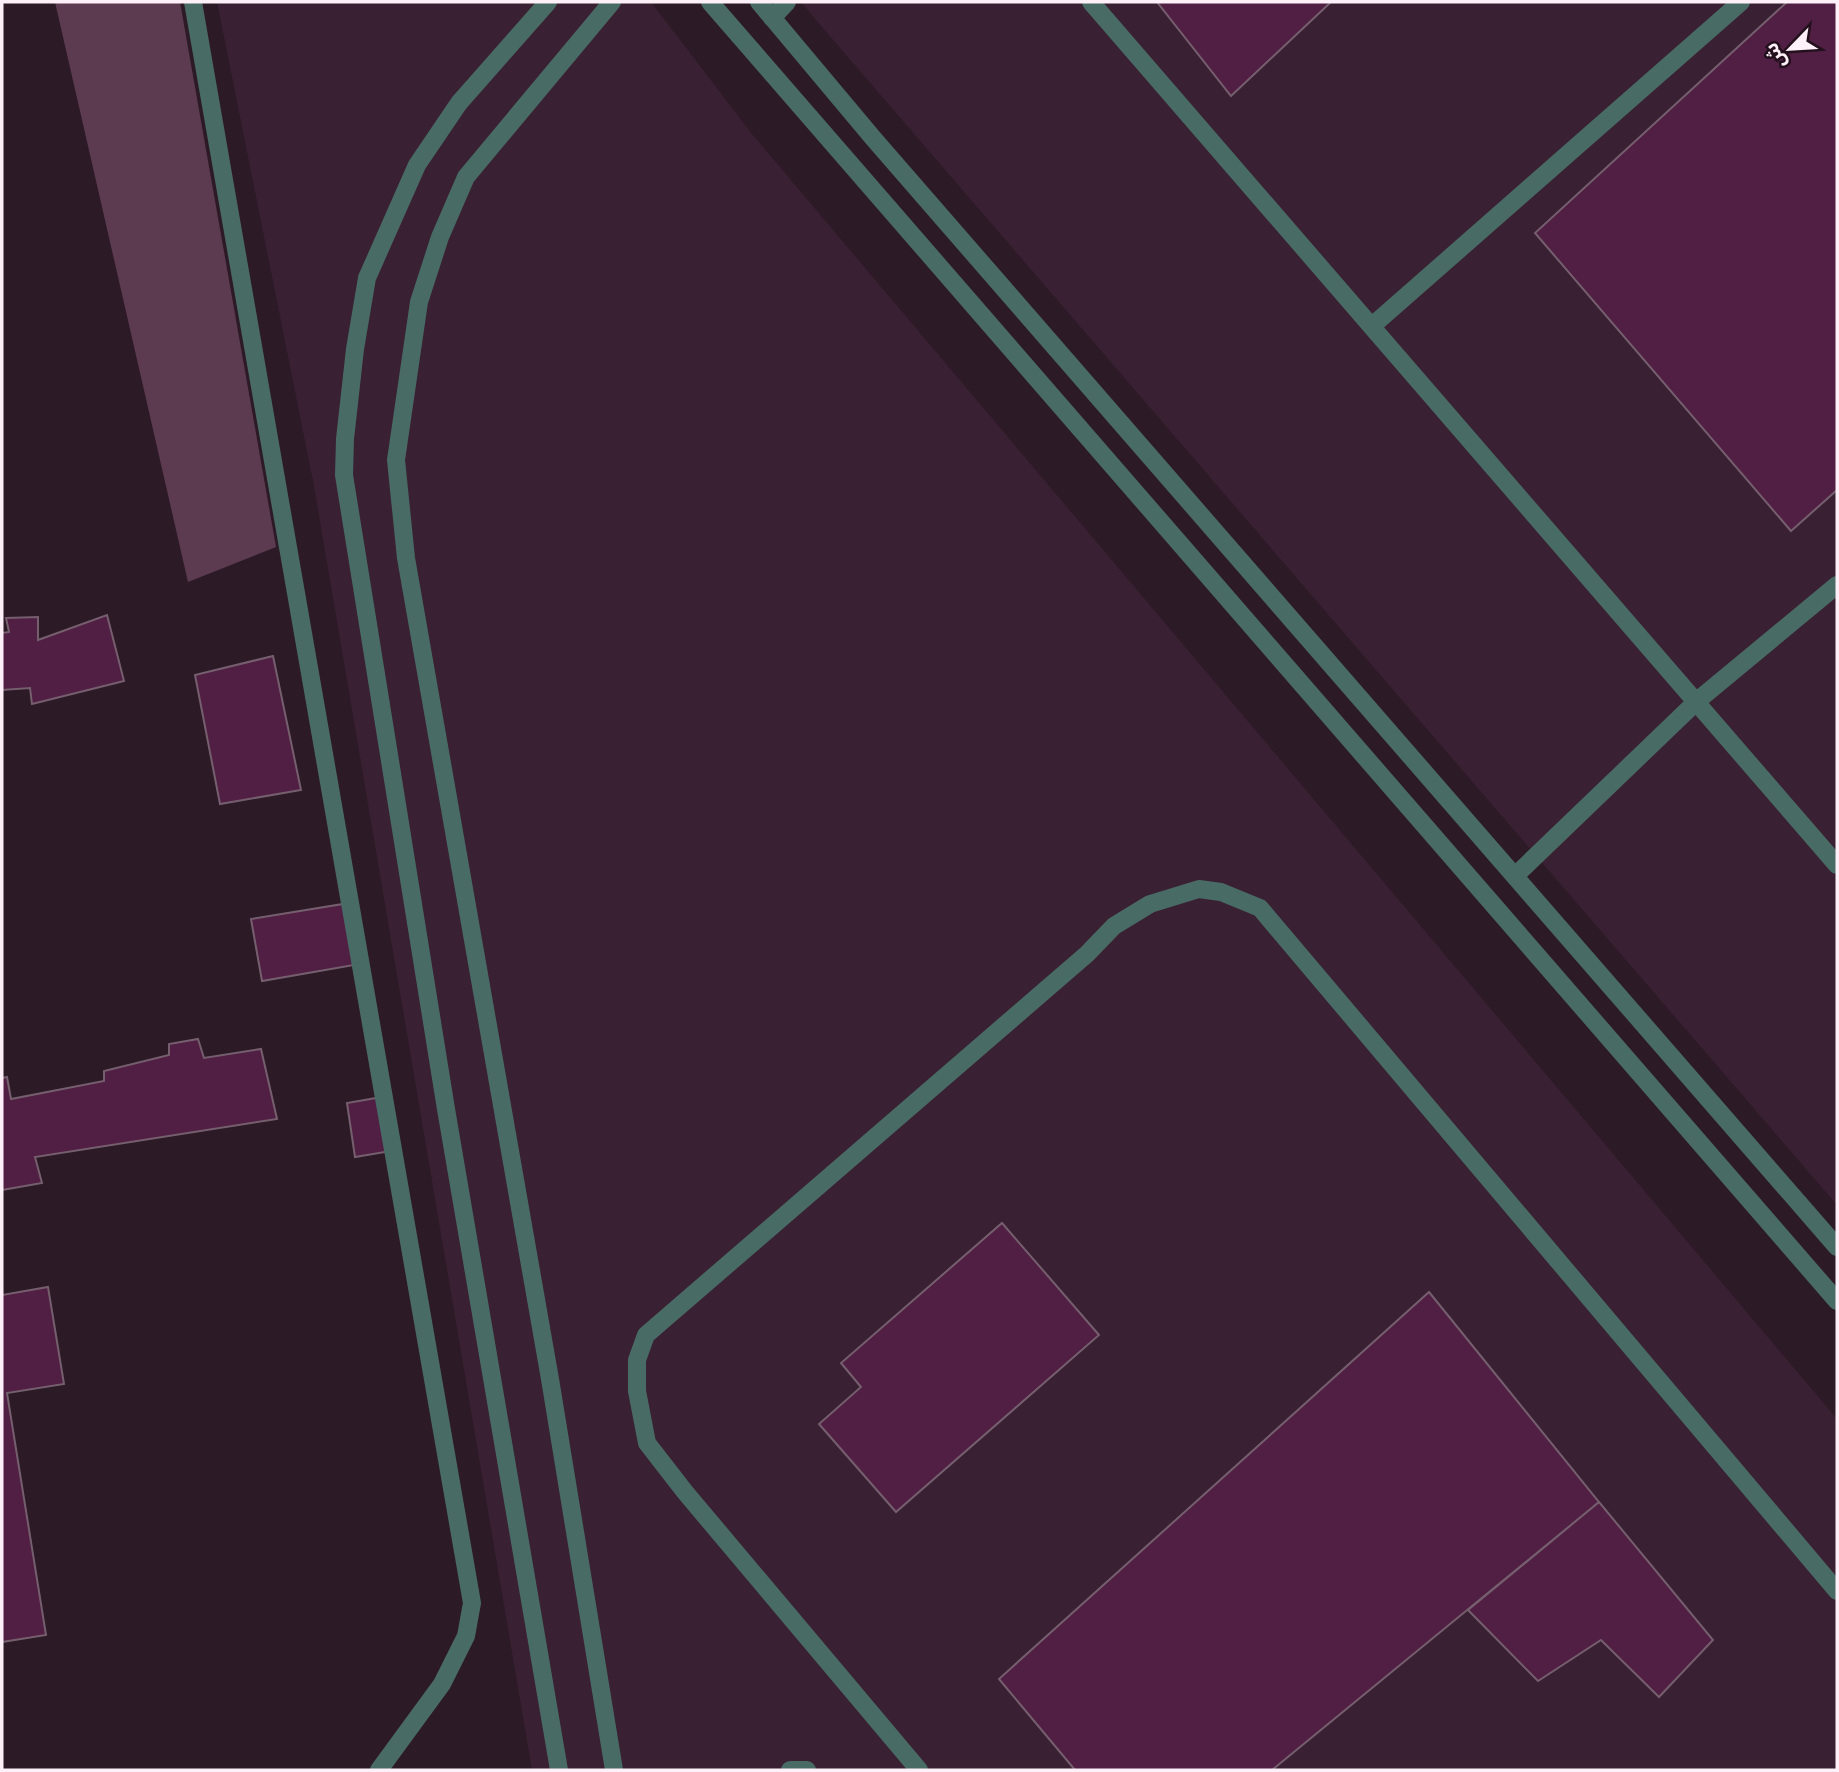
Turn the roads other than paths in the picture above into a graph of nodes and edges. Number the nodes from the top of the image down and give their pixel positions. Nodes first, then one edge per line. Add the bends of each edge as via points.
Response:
1 (193, 2) edge
2 (548, 2) edge
3 (612, 2) edge
4 (710, 2) edge
5 (759, 2) edge
6 (787, 2) edge
7 (1091, 2) edge
8 (1741, 2) edge
9 (772, 18) junction
10 (1372, 326) junction
11 (1837, 585) edge
12 (1697, 701) junction
13 (1837, 865) edge
14 (1515, 876) junction
15 (1837, 1247) edge
16 (1837, 1301) edge
17 (1837, 1591) edge
18 (379, 1770) edge
19 (559, 1770) edge
20 (614, 1770) edge
21 (790, 1770) edge
22 (807, 1770) edge
23 (919, 1770) edge

1 - 18 street via 472,1603 466,1636 442,1684
2 - 19 street via 459,103 416,165 368,278 349,401 344,475
3 - 20 street via 466,177 419,302 396,460 406,558
4 - 16 street
5 - 9 street
6 - 9 street
7 - 10 street
8 - 10 street
9 - 14 street
10 - 12 street
11 - 12 street
12 - 13 street
12 - 14 street
14 - 15 street
17 - 23 street via 1260,908 1222,892 1199,889 1150,904 1114,926 646,1335 637,1360 637,1391 647,1443
21 - 22 street

